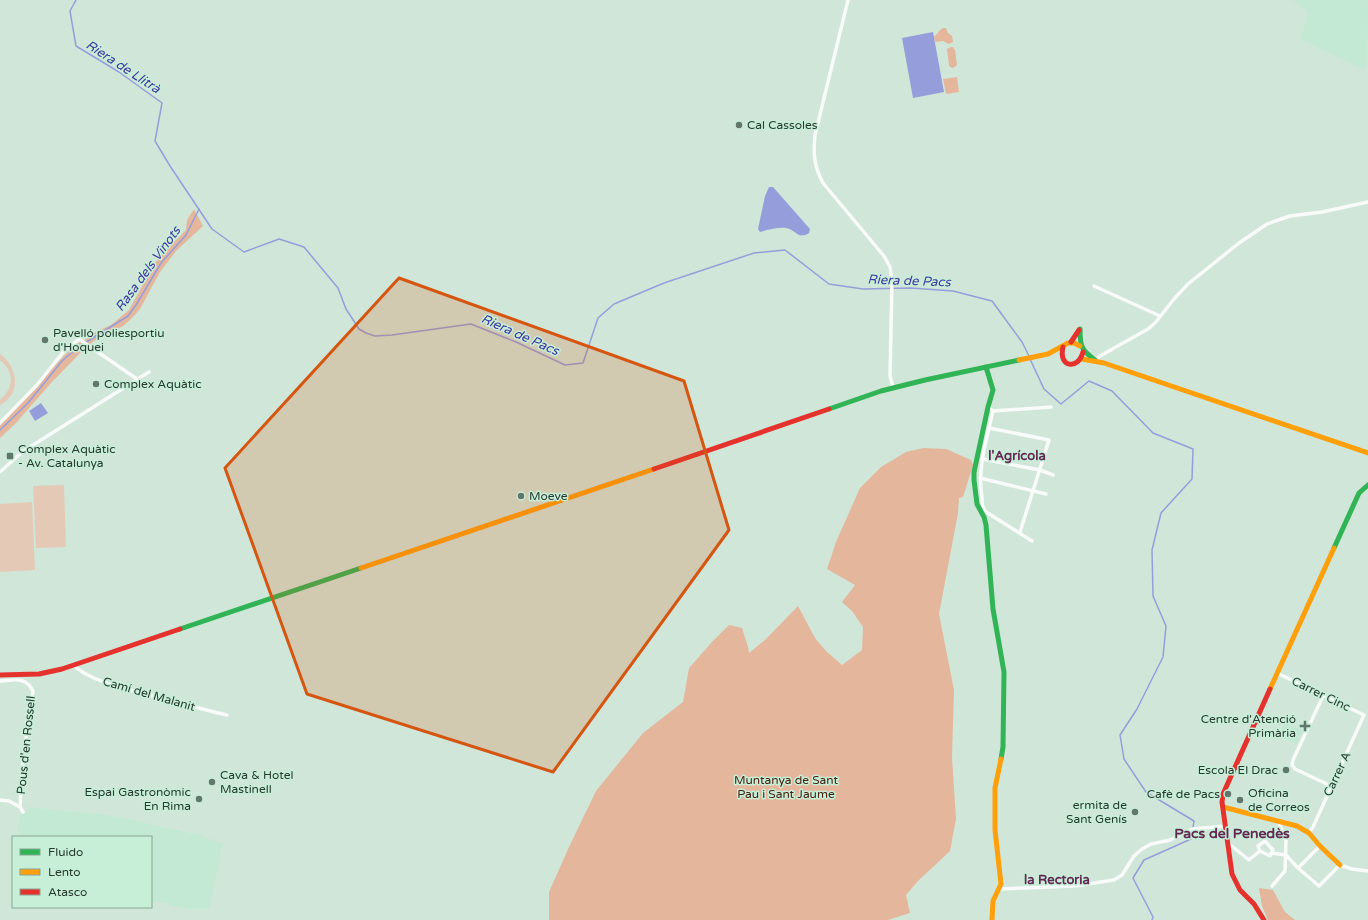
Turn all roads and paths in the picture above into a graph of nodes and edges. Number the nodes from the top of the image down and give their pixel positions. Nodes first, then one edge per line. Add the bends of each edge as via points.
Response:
1 (848, 0) edge
2 (1368, 202) edge
3 (1094, 286) dead end
4 (1160, 316) junction
5 (1071, 342) junction
6 (1080, 346) junction
7 (1063, 347) junction
8 (1083, 352) junction
9 (1048, 354) junction
10 (1060, 356) junction
11 (1082, 359) junction
12 (1096, 361) junction
13 (986, 367) junction
14 (149, 372) dead end
15 (137, 379) junction
16 (893, 387) junction
17 (1051, 407) dead end
18 (988, 408) junction
19 (993, 410) junction
20 (0, 423) edge
21 (989, 428) junction
22 (1368, 453) edge
23 (982, 458) junction
24 (1040, 470) junction
25 (0, 472) edge
26 (1053, 474) dead end
27 (980, 478) junction
28 (1368, 485) edge
29 (1032, 490) junction
30 (1046, 494) dead end
31 (1020, 532) junction
32 (1032, 541) dead end
33 (73, 665) junction
34 (1277, 673) junction
35 (0, 675) edge
36 (0, 681) edge
37 (1323, 696) junction
38 (227, 715) dead end
39 (1364, 715) joint
40 (1331, 786) junction
41 (0, 800) edge
42 (20, 806) junction
43 (1223, 807) junction
44 (23, 812) dead end
45 (1278, 821) junction
46 (1226, 826) junction
47 (1309, 832) junction
48 (1228, 843) junction
49 (1320, 846) junction
50 (1260, 851) junction
51 (1271, 853) junction
52 (1286, 855) junction
53 (1340, 865) junction
54 (1298, 868) junction
55 (1368, 871) edge
56 (1272, 886) dead end
57 (998, 889) junction
58 (992, 920) edge
59 (1264, 920) edge

1 - 16 street via 815,135 814,158 818,174 828,189 888,262 892,286 890,363
2 - 4 street via 1290,216 1267,224 1188,284
3 - 4 street
4 - 12 street via 1148,329 1100,356
5 - 6 main road
5 - 6 main road via 1080,329
5 - 7 main road
6 - 8 main road
7 - 9 main road
7 - 10 main road
8 - 11 main road
8 - 12 main road
9 - 10 main road
9 - 13 main road
10 - 11 main road via 1064,362 1071,365
11 - 12 main road
12 - 22 main road
13 - 16 main road
13 - 18 main road via 993,390
14 - 15 street
15 - 20 street via 79,339 64,351 37,385
15 - 25 street via 22,452
16 - 33 main road
17 - 19 street
18 - 19 street
18 - 57 main road via 974,480 977,502 986,524 993,609 1004,672 1004,747 995,788 995,830 1001,878
19 - 21 street
21 - 23 street
21 - 24 street via 1049,440
23 - 24 street
23 - 27 street
24 - 26 street
24 - 29 street
27 - 29 street
27 - 31 street via 984,510
28 - 34 main road via 1359,493
29 - 30 street
29 - 31 street
31 - 32 street
33 - 35 main road via 39,674
33 - 38 street, Camí del Malanit via 113,685
34 - 37 street, Carrer Cinc
34 - 43 main road via 1223,794
36 - 42 street, Pous d'en Rossell via 24,680 33,691 23,758
37 - 39 street, Carrer Cinc
37 - 40 street via 1292,765 1295,769
39 - 40 street, Carrer A
40 - 47 street, Carrer A
41 - 42 street
42 - 44 street, Pous d'en Rossell
43 - 45 main road
43 - 46 main road
45 - 47 main road
45 - 52 street via 1286,840
46 - 48 main road
46 - 57 street via 1192,829 1170,840 1151,844 1134,856 1122,875 1114,880 1075,886
47 - 49 main road
48 - 50 street via 1249,860
48 - 59 main road via 1234,882 1258,909
49 - 53 main road
49 - 54 street
50 - 51 street via 1270,856
50 - 51 street via 1258,846 1265,841 1273,850
51 - 52 street
52 - 54 street
52 - 56 street via 1285,871
53 - 54 street via 1319,886
53 - 55 street
57 - 58 main road via 993,901

